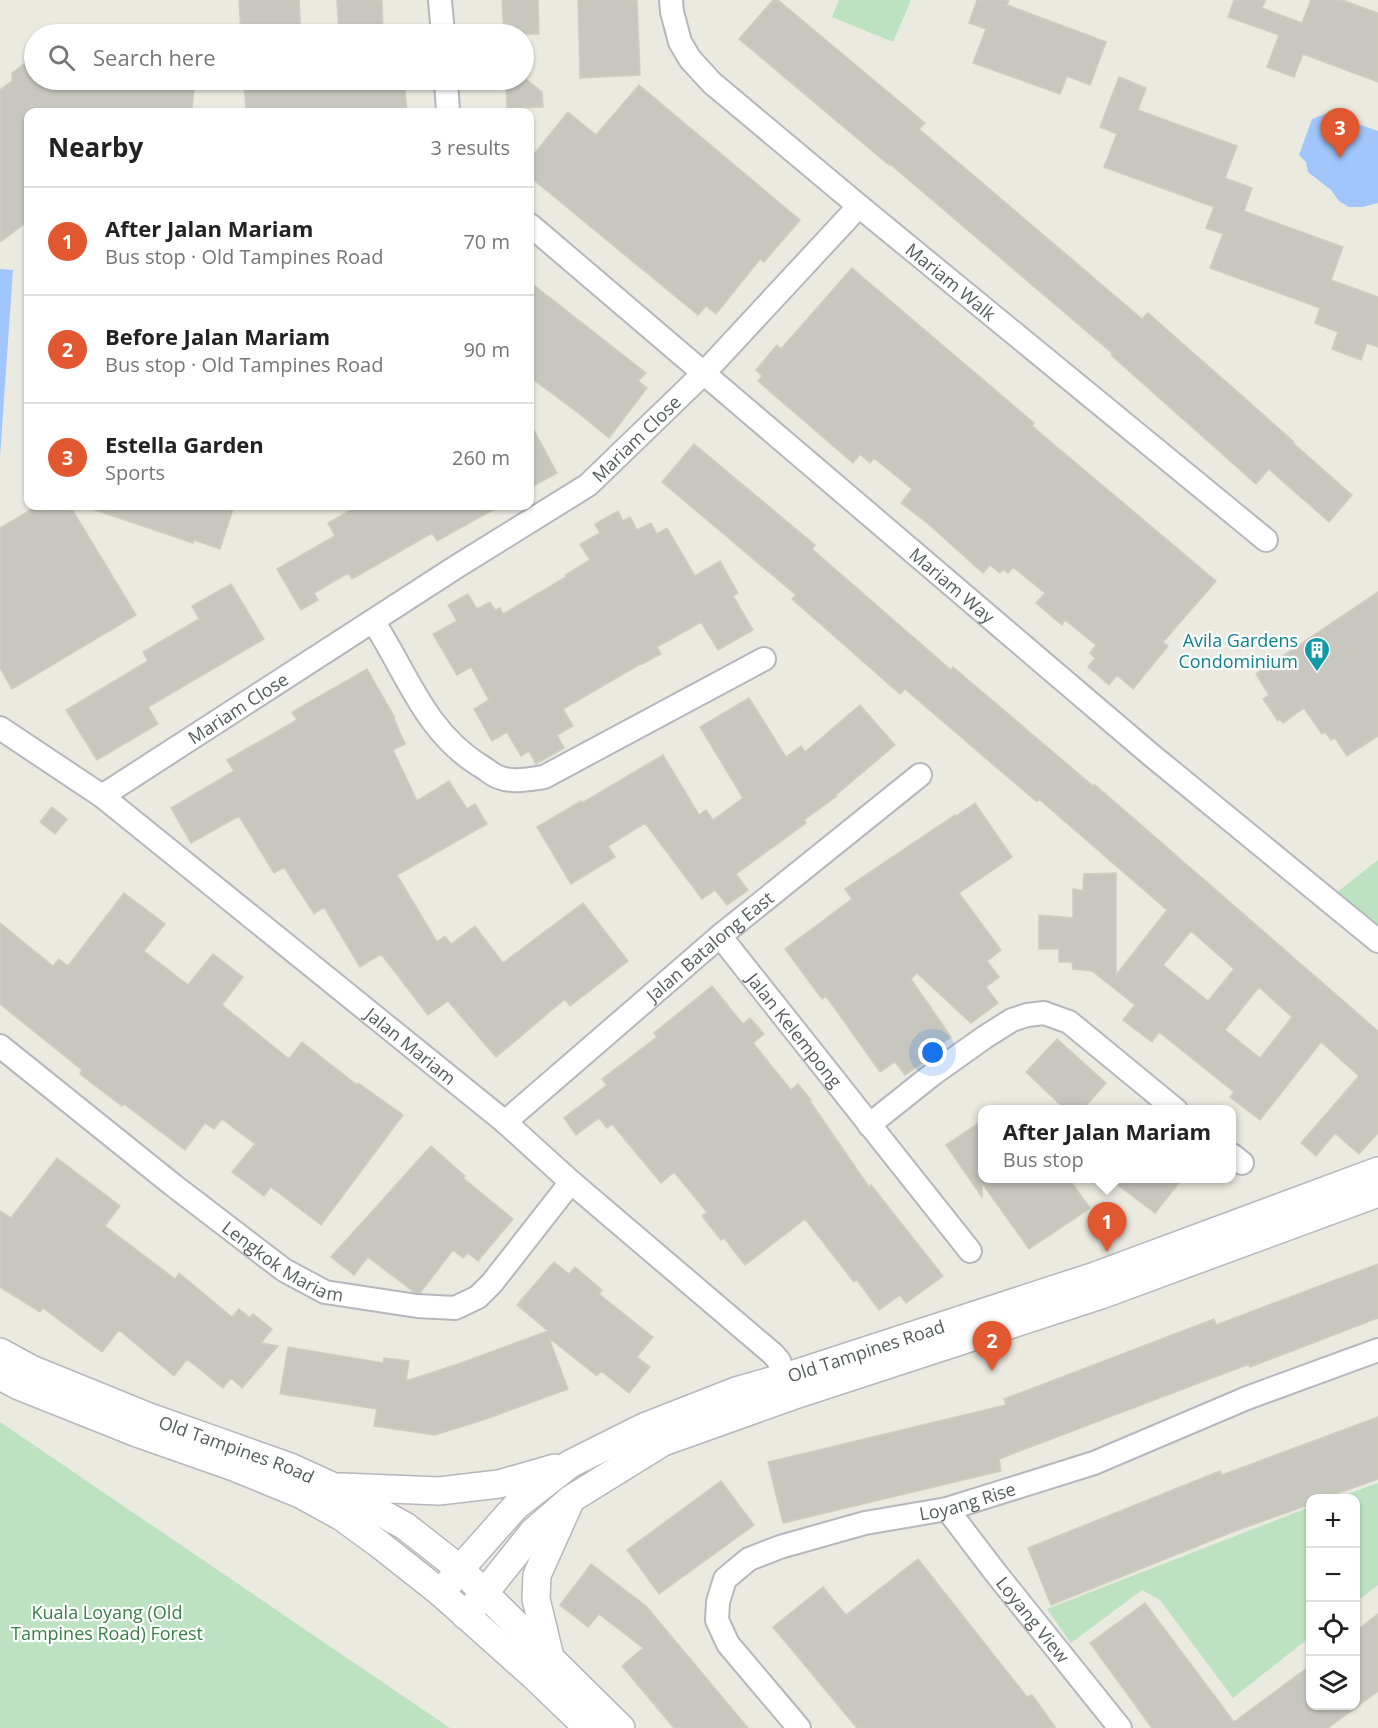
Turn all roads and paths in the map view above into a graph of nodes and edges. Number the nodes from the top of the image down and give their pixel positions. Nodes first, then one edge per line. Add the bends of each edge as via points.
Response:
1 (440, 0) edge
2 (671, 0) edge
3 (442, 24) edge
4 (447, 90) edge
5 (448, 108) edge
6 (859, 206) junction
7 (534, 228) edge
8 (704, 373) junction
9 (1266, 540) dead end
10 (373, 621) junction
11 (764, 659) dead end
12 (0, 728) edge
13 (920, 775) dead end
14 (102, 796) junction
15 (720, 936) junction
16 (1378, 941) edge
17 (0, 1046) edge
18 (1170, 1105) edge
19 (505, 1122) junction
20 (869, 1125) junction
21 (1378, 1171) edge
22 (571, 1182) junction
23 (1378, 1193) edge
24 (969, 1251) dead end
25 (1378, 1350) edge
26 (0, 1352) edge
27 (0, 1376) edge
28 (788, 1387) junction
29 (570, 1464) junction
30 (334, 1487) junction
31 (570, 1499) junction
32 (947, 1509) junction
33 (460, 1569) junction
34 (484, 1592) junction
35 (441, 1593) junction
36 (466, 1616) junction
37 (550, 1657) junction
38 (588, 1728) edge
39 (621, 1728) edge
40 (799, 1728) edge
41 (1120, 1728) edge

1 - 3 street
2 - 6 street, Mariam Walk via 680,42 701,73
4 - 5 street
6 - 8 street, Mariam Close
6 - 9 street, Mariam Walk
7 - 8 street, Mariam Way
8 - 10 street, Mariam Close via 588,484
8 - 16 street, Mariam Way via 1150,754
10 - 11 street via 420,705 441,734 498,777 519,781 544,777
10 - 14 street, Mariam Close
12 - 14 street, Jalan Mariam
13 - 15 street, Jalan Batalong East
14 - 19 street, Jalan Mariam
15 - 19 street, Jalan Batalong East
15 - 20 street, Jalan Kelempong
17 - 22 street, Lengkok Mariam via 284,1270 325,1292 455,1308 478,1297 492,1283
18 - 20 street via 1069,1022 1044,1013 1027,1014 994,1031
19 - 22 street, Jalan Mariam
20 - 24 street, Jalan Kelempong
21 - 28 street, Old Tampines Road
22 - 28 street, Jalan Mariam via 773,1354
23 - 28 street, Old Tampines Road via 1101,1295
25 - 32 street, Loyang Rise via 1247,1398 1094,1462
26 - 30 street, Old Tampines Road via 148,1418 290,1467
27 - 35 street, Old Tampines Road via 300,1494 351,1523
28 - 29 street, Old Tampines Road via 736,1391 644,1427
28 - 31 street, Old Tampines Road via 663,1442
29 - 30 street via 499,1484 439,1491
29 - 33 street, Old Tampines Road via 516,1506
30 - 33 street, Old Tampines Road via 405,1526
31 - 34 street, Old Tampines Road via 533,1532
31 - 37 street via 537,1575 536,1599
32 - 40 street, Loyang Rise via 865,1523 780,1547 749,1559 724,1579 717,1620 728,1644
32 - 41 street, Loyang View
33 - 34 street, Old Tampines Road
33 - 35 street, Old Tampines Road
34 - 36 street, Old Tampines Road
34 - 37 street
35 - 36 street, Old Tampines Road
36 - 38 street
37 - 39 street

